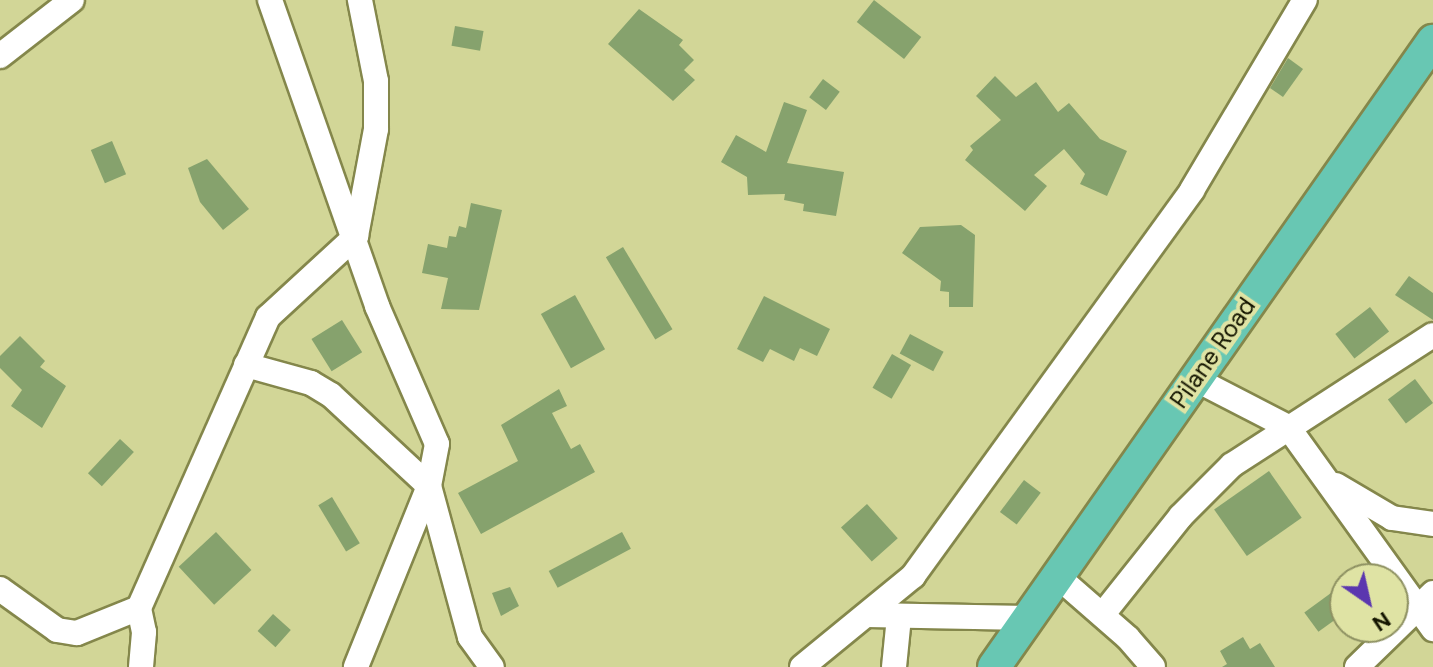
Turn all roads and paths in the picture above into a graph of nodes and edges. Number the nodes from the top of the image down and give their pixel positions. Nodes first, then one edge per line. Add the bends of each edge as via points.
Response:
1 (72, 0) edge
2 (270, 0) edge
3 (360, 0) edge
4 (1305, 0) edge
5 (1433, 41) edge
6 (0, 56) edge
7 (356, 236) junction
8 (1433, 335) edge
9 (246, 365) junction
10 (1195, 379) junction
11 (1288, 427) junction
12 (1331, 482) junction
13 (429, 486) junction
14 (1433, 524) edge
15 (1057, 576) junction
16 (0, 589) edge
17 (139, 608) junction
18 (1428, 611) edge
19 (1103, 614) junction
20 (867, 615) junction
21 (899, 617) junction
22 (1028, 618) junction
23 (141, 667) edge
24 (356, 667) edge
25 (492, 667) edge
26 (802, 667) edge
27 (894, 667) edge
28 (994, 667) edge
29 (1153, 667) edge
30 (1357, 667) edge

1 - 6 street
2 - 7 street
3 - 7 street via 376,81 376,129
4 - 20 street via 1192,190 1078,353 913,576
5 - 10 main road, Pilane Road
7 - 9 street via 268,317
7 - 13 street via 377,306 437,444
8 - 11 street
9 - 13 street via 311,383 331,395
9 - 17 street via 224,425
10 - 11 street
10 - 15 main road, Pilane Road
11 - 12 street
11 - 19 street via 1208,486
12 - 14 street via 1392,518
12 - 18 street
13 - 24 street
13 - 25 street via 470,637
15 - 19 street
15 - 22 main road, Pilane Road
16 - 17 street via 57,630 77,633
17 - 23 street via 144,632
18 - 30 street
19 - 29 street
20 - 21 street
20 - 26 street
21 - 22 street
21 - 27 street
22 - 28 main road, Pilane Road

